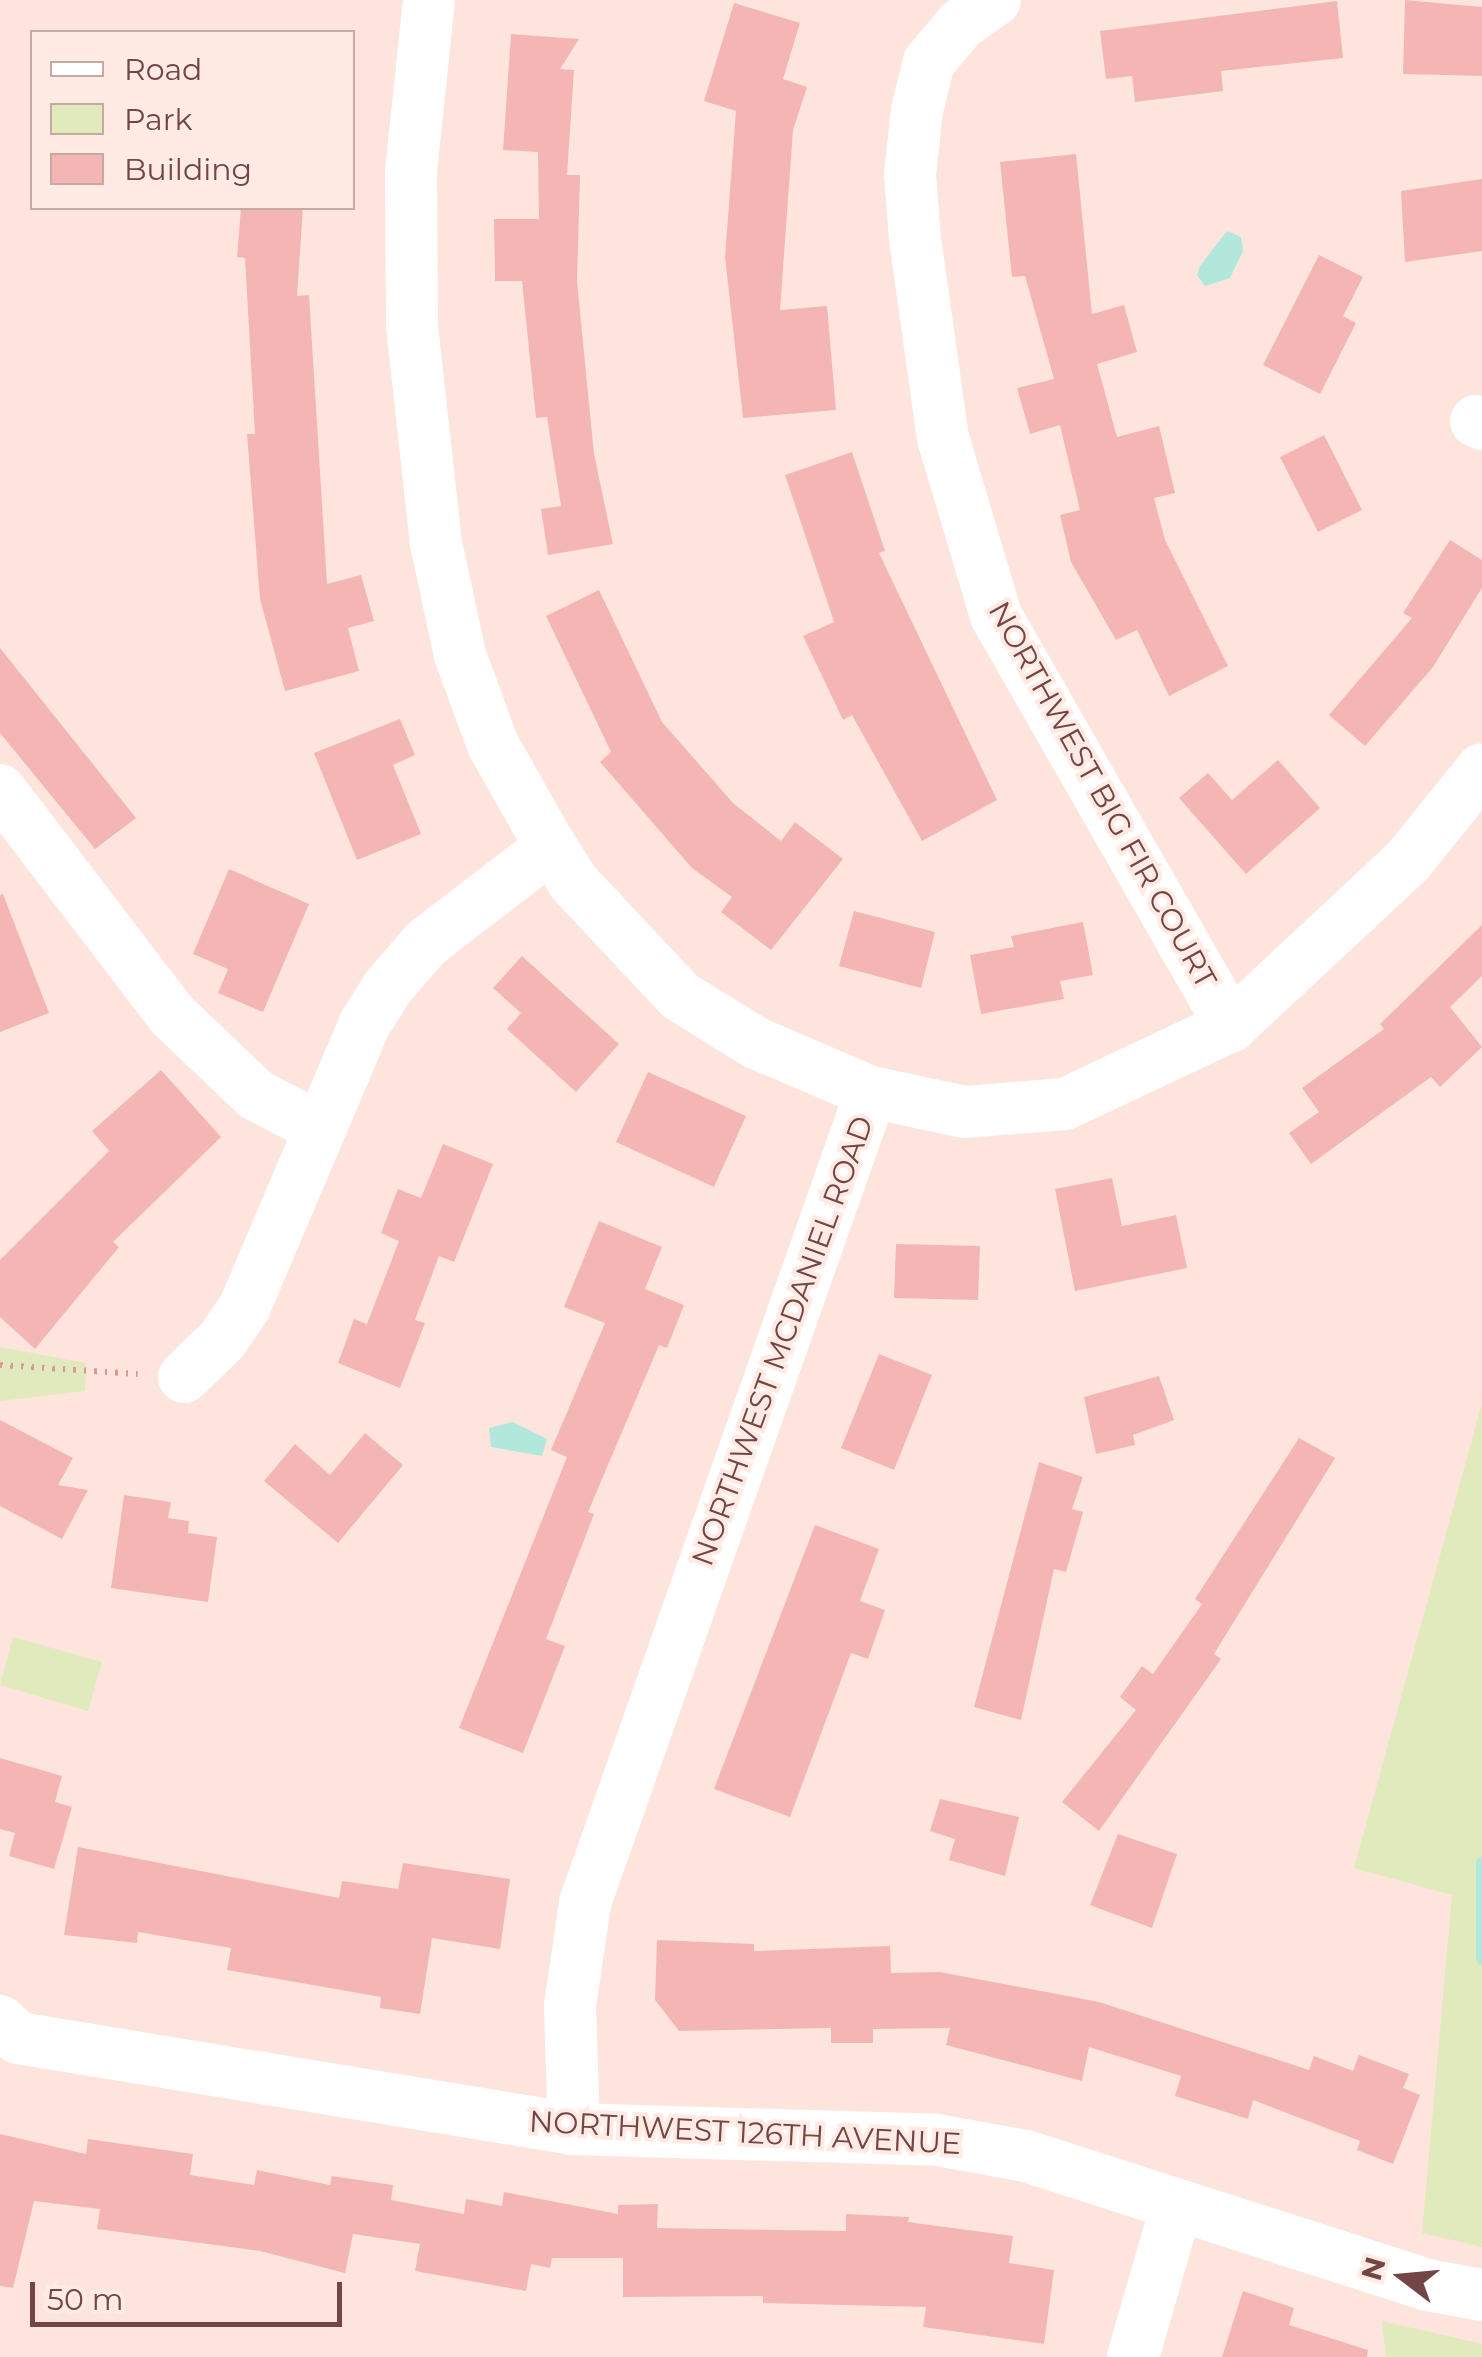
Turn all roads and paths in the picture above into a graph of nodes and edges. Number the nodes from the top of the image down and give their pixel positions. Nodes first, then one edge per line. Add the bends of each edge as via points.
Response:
1 (429, 0) edge
2 (995, 0) edge
3 (1482, 769) edge
4 (0, 790) edge
5 (551, 848) junction
6 (1230, 1026) junction
7 (872, 1092) junction
8 (320, 1128) junction
9 (0, 1365) edge
10 (184, 1376) joint
11 (0, 2021) edge
12 (574, 2129) junction
13 (1177, 2206) junction
14 (1482, 2294) edge
15 (1132, 2357) edge

1 - 5 street via 415,94 412,306 436,544 460,655 493,745
2 - 6 street, NORTHWEST BIG FIR COURT via 961,24 929,62 917,110 910,174 915,238 943,438 996,616
3 - 6 street, NORTHWEST MCDANIEL ROAD via 1394,874
4 - 8 street via 208,1054 256,1095
5 - 7 street via 574,883 680,996 756,1043
5 - 8 street via 426,942 388,987 364,1025
6 - 7 street, NORTHWEST MCDANIEL ROAD via 1065,1104 965,1112
7 - 12 street, NORTHWEST MCDANIEL ROAD via 585,1903 570,2006
8 - 10 street via 245,1306 224,1340
9 - 10 path
11 - 12 street, NORTHWEST 126TH AVENUE via 18,2038
12 - 13 street, NORTHWEST 126TH AVENUE via 937,2140 1026,2156
13 - 14 street, NORTHWEST 126TH AVENUE via 1428,2286
13 - 15 street

